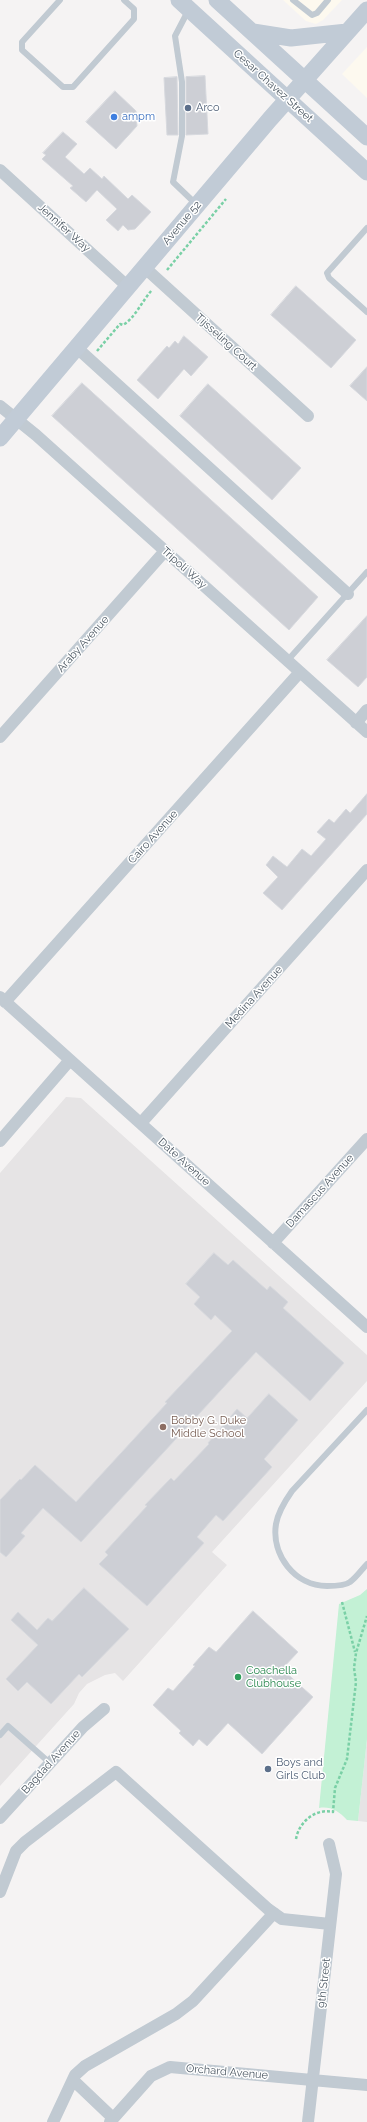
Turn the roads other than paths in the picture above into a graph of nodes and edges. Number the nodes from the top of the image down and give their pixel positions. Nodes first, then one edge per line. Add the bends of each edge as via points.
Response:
1 (60, 0) edge
2 (124, 0) edge
3 (217, 0) edge
4 (293, 0) edge
5 (328, 0) edge
6 (184, 5) edge
7 (367, 10) edge
8 (253, 32) junction
9 (347, 32) junction
10 (305, 80) junction
11 (287, 100) junction
12 (367, 137) edge
13 (0, 170) edge
14 (367, 172) edge
15 (197, 204) junction
16 (367, 228) edge
17 (144, 267) junction
18 (127, 286) junction
19 (367, 312) edge
20 (76, 347) junction
21 (0, 406) edge
22 (308, 416) dead end
23 (16, 419) junction
24 (0, 438) edge
25 (165, 551) junction
26 (367, 572) edge
27 (348, 594) junction
28 (287, 661) junction
29 (300, 672) junction
30 (367, 710) edge
31 (356, 723) junction
32 (367, 732) edge
33 (0, 737) edge
34 (367, 870) edge
35 (3, 999) edge
36 (70, 1060) junction
37 (141, 1123) junction
38 (367, 1139) edge
39 (0, 1141) edge
40 (273, 1242) junction
41 (367, 1327) edge
42 (367, 1410) edge
43 (367, 1564) edge
44 (104, 1709) dead end
45 (0, 1735) edge
46 (50, 1763) junction
47 (0, 1818) edge
48 (329, 1844) dead end
49 (0, 1892) edge
50 (274, 1913) junction
51 (330, 1924) junction
52 (73, 2080) junction
53 (313, 2080) junction
54 (367, 2085) edge
55 (111, 2120) edge
56 (53, 2122) edge
57 (308, 2122) edge

1 - 2 lane via 22,42 22,50 63,87 73,88 134,19 134,9
3 - 8 main road
4 - 5 lane via 312,15
6 - 11 main road, Cesar Chavez Street
6 - 15 lane via 175,36 182,82 182,136 173,182
7 - 9 main road, Avenue 52
8 - 9 main road via 291,38
8 - 10 main road
9 - 10 main road, Avenue 52
10 - 11 main road, Avenue 52
10 - 12 main road
11 - 14 main road, Cesar Chavez Street
11 - 15 main road, Avenue 52
13 - 18 street, Jennifer Way
15 - 17 main road, Avenue 52
16 - 19 lane via 327,272 329,278
17 - 18 main road, Avenue 52
17 - 22 street, Tijsseling Court
18 - 20 main road, Avenue 52
20 - 23 main road, Avenue 52
20 - 27 street
21 - 23 street, Tripoli Way
23 - 24 main road, Avenue 52
23 - 25 street, Tripoli Way
25 - 28 street, Tripoli Way
25 - 33 street, Araby Avenue
26 - 27 lane
27 - 28 lane
28 - 29 street, Tripoli Way
29 - 31 street, Tripoli Way
29 - 35 street, Cairo Avenue
30 - 31 street
31 - 32 street, Tripoli Way
34 - 37 street, Medina Avenue
35 - 36 street, Date Avenue
36 - 37 street, Date Avenue
36 - 39 street
37 - 40 street, Date Avenue
38 - 40 street, Damascus Avenue
40 - 41 street, Date Avenue
42 - 43 lane via 292,1491 282,1505 275,1536 277,1548 288,1568 312,1585 332,1586 350,1583
44 - 46 street, Bagdad Avenue via 83,1727
45 - 46 lane via 8,1726
46 - 47 street, Bagdad Avenue
48 - 51 street, 9th Street via 336,1874
49 - 50 street via 16,1851 116,1772
50 - 51 street via 282,1919
50 - 52 street via 193,2001 182,2010 85,2066
51 - 53 street, 9th Street
52 - 55 street
52 - 56 street
53 - 54 street, Orchard Avenue
53 - 55 street, Orchard Avenue via 170,2067 151,2076
53 - 57 street, 9th Street

